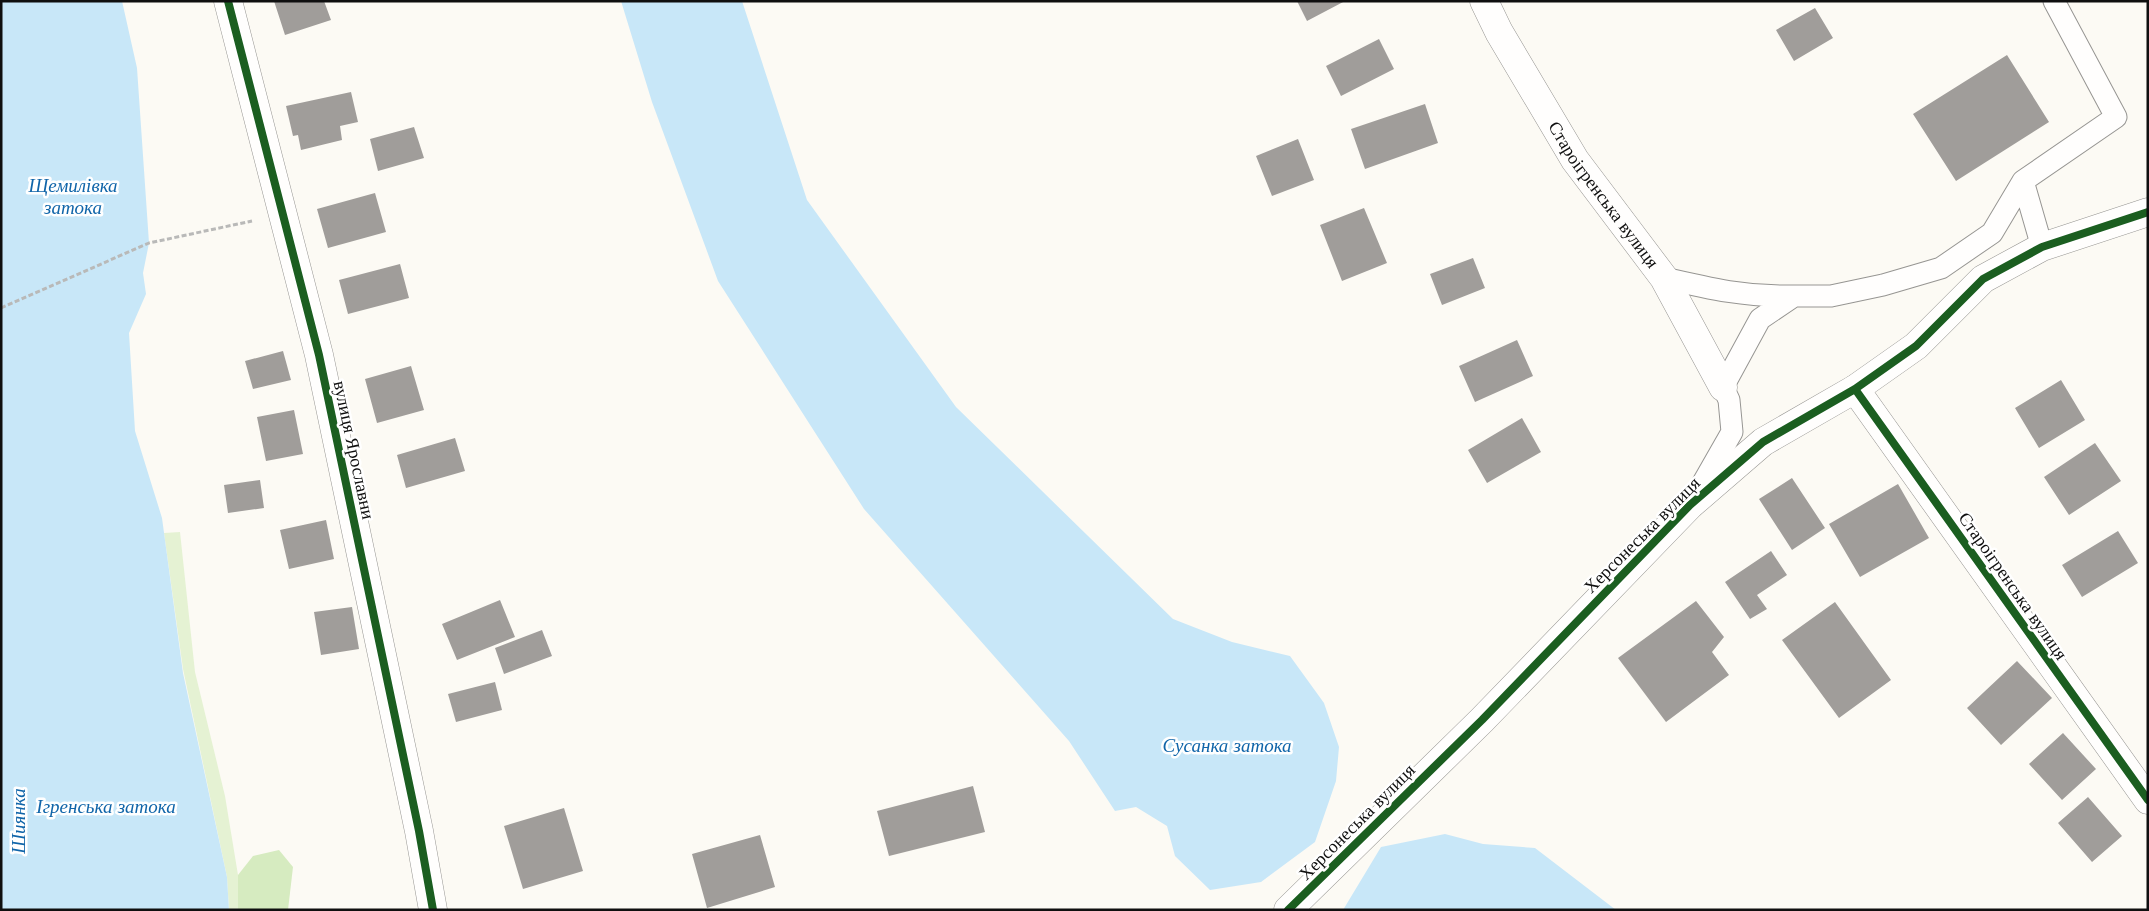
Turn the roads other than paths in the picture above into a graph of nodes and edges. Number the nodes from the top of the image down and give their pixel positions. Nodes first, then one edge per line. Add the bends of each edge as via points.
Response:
1 (228, 1) edge
2 (1484, 1) edge
3 (2054, 1) edge
4 (2023, 181) junction
5 (2148, 212) edge
6 (2042, 247) junction
7 (1664, 278) junction
8 (1794, 296) junction
9 (1723, 387) junction
10 (1854, 389) junction
11 (1690, 505) junction
12 (2148, 800) edge
13 (433, 910) edge
14 (1288, 910) edge

1 - 13 street, вулиця Ярославни via 319,355
2 - 7 street, Староігренська вулиця via 1575,160
3 - 4 lane via 2116,117
4 - 6 lane
4 - 8 lane via 1992,233 1941,268 1831,296
5 - 6 street, Херсонеська вулиця
6 - 10 street, Херсонеська вулиця via 1983,279 1916,346
7 - 8 lane via 1719,291
7 - 9 street, Староігренська вулиця
8 - 9 lane via 1760,319
9 - 11 lane via 1729,400 1732,432
10 - 11 street, Херсонеська вулиця via 1763,442
10 - 12 street, Староігренська вулиця
11 - 14 street, Херсонеська вулиця via 1482,720

